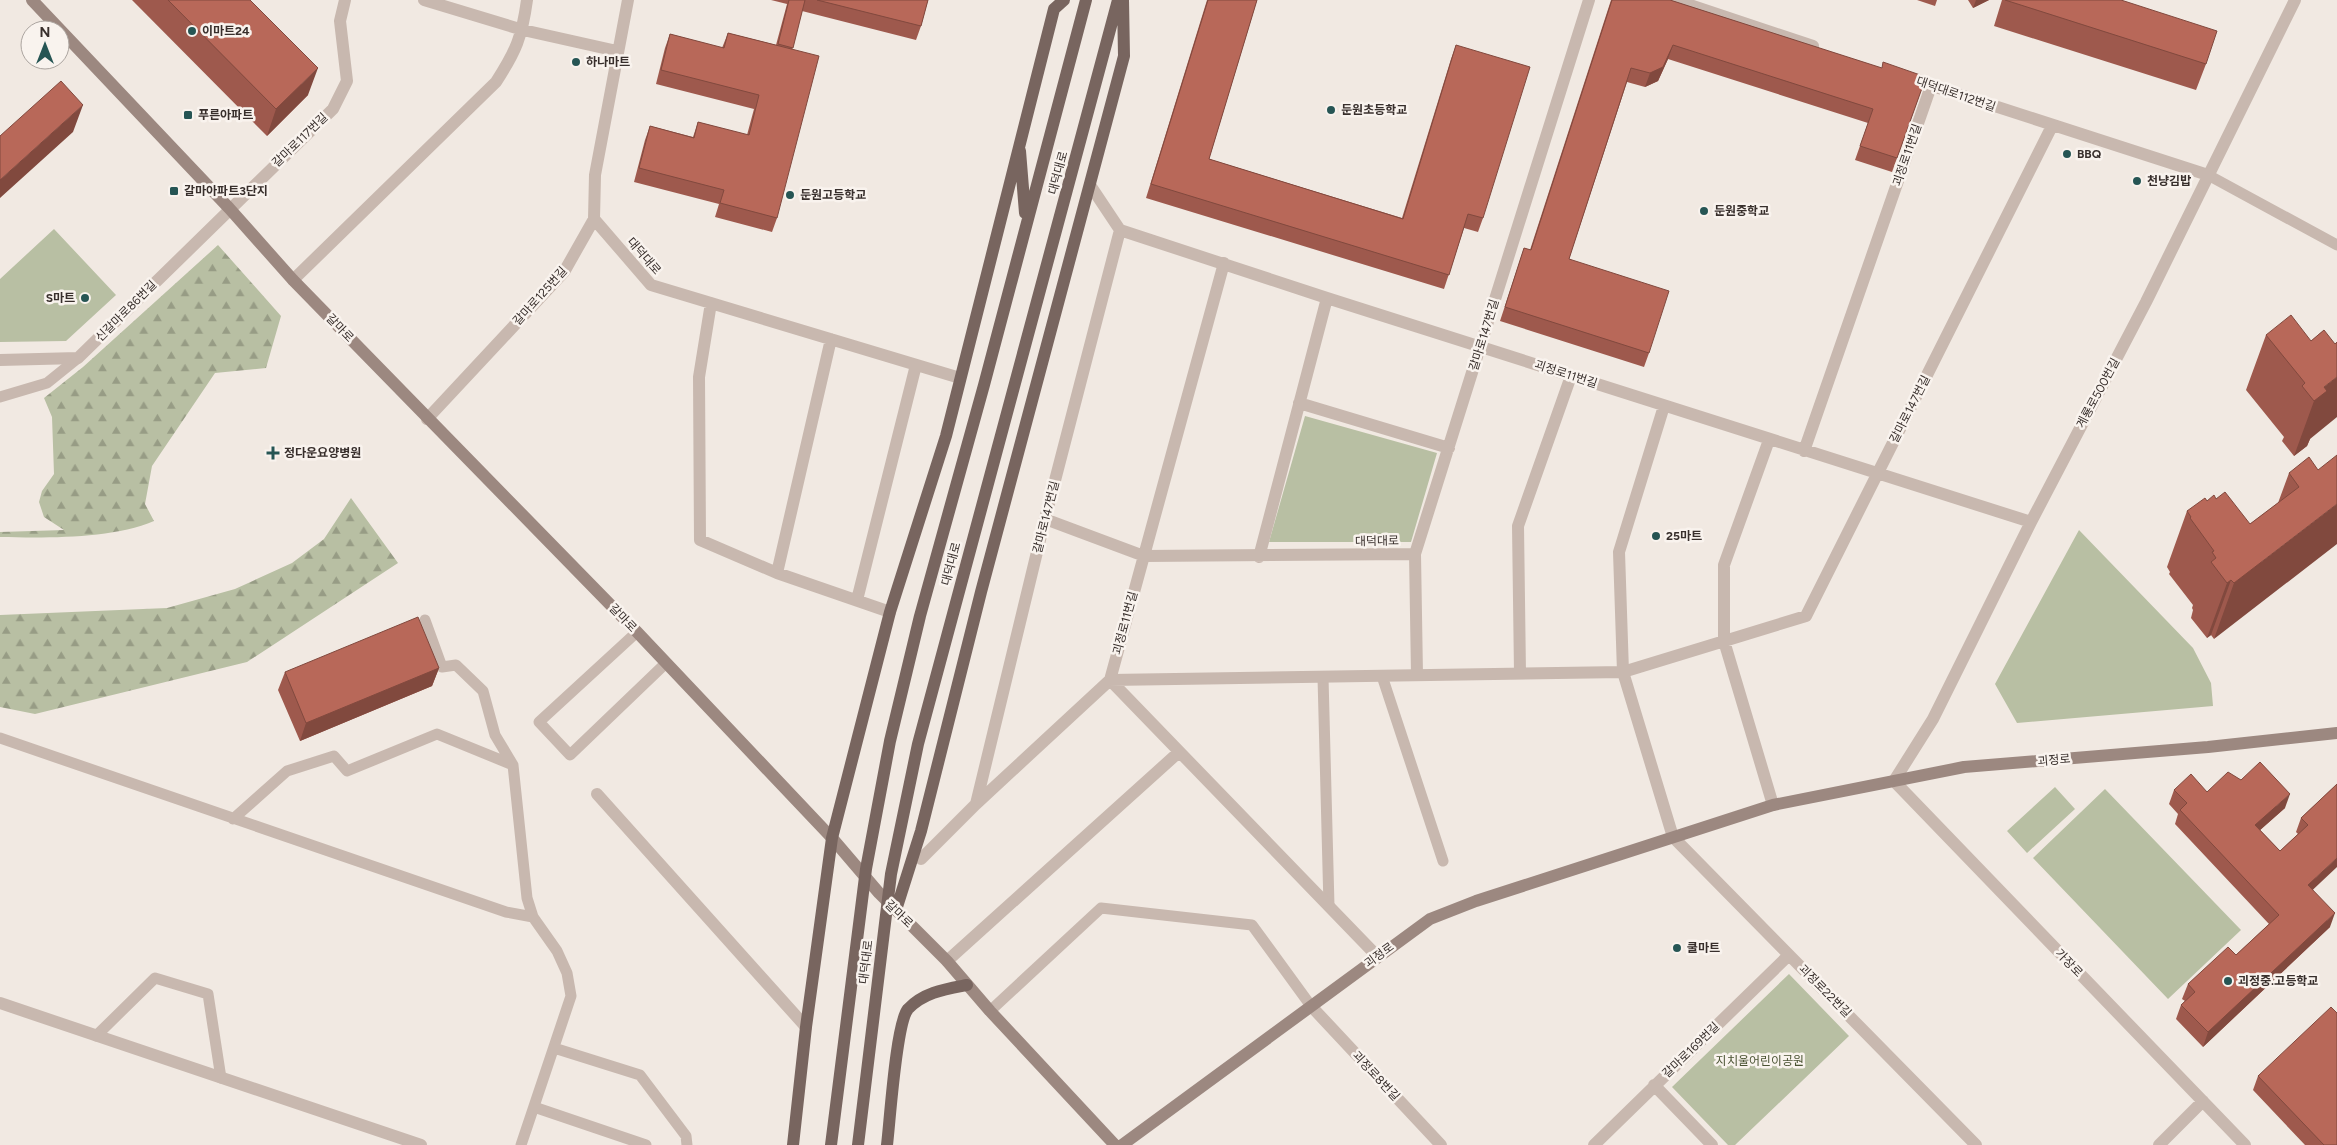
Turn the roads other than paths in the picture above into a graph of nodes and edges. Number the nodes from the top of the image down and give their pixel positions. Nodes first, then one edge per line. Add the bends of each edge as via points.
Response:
1 (32, 0) edge
2 (345, 0) edge
3 (424, 0) edge
4 (527, 0) edge
5 (628, 0) edge
6 (1064, 0) edge
7 (1086, 0) edge
8 (1118, 0) edge
9 (1123, 0) edge
10 (1589, 0) edge
11 (1675, 0) edge
12 (2295, 0) edge
13 (523, 30) junction
14 (617, 51) junction
15 (1827, 51) edge
16 (1893, 73) edge
17 (1931, 86) junction
18 (2052, 126) junction
19 (1019, 142) junction
20 (2208, 175) junction
21 (1090, 185) junction
22 (229, 208) junction
23 (594, 219) junction
24 (1026, 223) junction
25 (1120, 230) junction
26 (2337, 245) edge
27 (1224, 263) junction
28 (293, 280) junction
29 (1327, 298) junction
30 (711, 304) junction
31 (831, 339) junction
32 (1480, 346) junction
33 (78, 358) junction
34 (0, 360) edge
35 (916, 364) junction
36 (1571, 376) junction
37 (960, 378) junction
38 (0, 397) edge
39 (1300, 403) junction
40 (1664, 406) junction
41 (427, 419) junction
42 (1769, 440) junction
43 (1448, 448) junction
44 (1804, 451) junction
45 (1877, 474) junction
46 (1045, 519) junction
47 (2031, 522) junction
48 (1415, 554) junction
49 (1144, 556) junction
50 (1259, 557) junction
51 (777, 573) junction
52 (857, 600) junction
53 (890, 612) junction
54 (425, 620) dead end
55 (637, 632) junction
56 (1724, 641) junction
57 (666, 663) junction
58 (1623, 672) junction
59 (1520, 673) junction
60 (1417, 675) junction
61 (1382, 676) junction
62 (1323, 677) junction
63 (1110, 680) junction
64 (2337, 733) edge
65 (0, 738) edge
66 (1179, 752) junction
67 (512, 765) junction
68 (1894, 781) junction
69 (597, 794) dead end
70 (976, 804) junction
71 (1773, 805) junction
72 (233, 819) junction
73 (832, 838) junction
74 (1673, 838) junction
75 (922, 859) dead end
76 (1443, 861) dead end
77 (1329, 906) junction
78 (896, 910) junction
79 (533, 917) junction
80 (1789, 955) junction
81 (1377, 956) junction
82 (947, 961) junction
83 (967, 985) junction
84 (0, 1003) edge
85 (1311, 1006) junction
86 (990, 1011) junction
87 (806, 1027) junction
88 (96, 1036) junction
89 (554, 1048) junction
90 (222, 1078) junction
91 (1654, 1085) junction
92 (2203, 1101) junction
93 (534, 1107) junction
94 (421, 1145) edge
95 (521, 1145) edge
96 (646, 1145) edge
97 (688, 1145) edge
98 (793, 1145) edge
99 (831, 1145) edge
100 (858, 1145) edge
101 (887, 1145) edge
102 (1115, 1145) edge
103 (1122, 1145) edge
104 (1442, 1145) edge
105 (1594, 1145) edge
106 (1712, 1145) edge
107 (1976, 1145) edge
108 (2160, 1145) edge
109 (2245, 1145) edge

1 - 22 main road, 갈마로
2 - 22 street, 갈마로117번길 via 340,21 347,81 332,110
3 - 13 street
4 - 13 street
5 - 14 street, 갈마로125번길
6 - 19 main road via 1054,9
7 - 24 main road, 대덕대로
8 - 100 main road, 대덕대로 via 918,744 891,874
9 - 21 main road via 1124,56
10 - 32 street, 갈마로147번길
11 - 15 street
12 - 20 street, 계룡로500번길
13 - 14 street
13 - 28 street via 515,53 496,82
14 - 23 street, 갈마로125번길 via 595,175
16 - 17 street, 대덕대로112번길
17 - 18 street, 대덕대로112번길
17 - 44 street, 괴정로11번길
18 - 20 street, 대덕대로112번길
18 - 45 street, 갈마로147번길
19 - 24 main road
19 - 37 main road
20 - 26 lane
20 - 47 street, 계룡로500번길
21 - 25 street
21 - 78 main road via 986,573 922,831
22 - 28 main road, 갈마로
22 - 33 street, 신갈마로86번길
23 - 30 street, 대덕대로 via 651,285
23 - 41 street, 갈마로125번길 via 564,272
24 - 99 main road, 대덕대로 via 920,616 890,741 866,869
25 - 27 street, 괴정로11번길
25 - 46 street, 갈마로147번길
27 - 29 street, 괴정로11번길
27 - 49 street, 괴정로11번길
28 - 41 main road, 갈마로
29 - 32 street, 괴정로11번길
29 - 39 street
30 - 31 street, 대덕대로
30 - 51 street via 699,377 700,540
31 - 35 street, 대덕대로
31 - 51 street
32 - 36 street, 괴정로11번길
32 - 43 street, 갈마로147번길
33 - 34 street
33 - 38 lane via 47,383
35 - 37 street, 대덕대로
35 - 52 street
36 - 40 street, 괴정로11번길
36 - 59 street via 1518,526
37 - 53 main road via 946,436
39 - 43 street
39 - 50 street
40 - 42 street, 괴정로11번길
40 - 58 street via 1619,552
41 - 55 main road, 갈마로
42 - 44 street, 괴정로11번길
42 - 56 street via 1724,565
43 - 48 street, 갈마로147번길
44 - 45 street, 괴정로11번길
45 - 47 street, 괴정로11번길
45 - 56 street, 갈마로147번길 via 1806,616
46 - 49 street, 대덕대로
46 - 70 street, 갈마로147번길
47 - 68 street, 계룡로500번길 via 1933,719
48 - 50 street, 대덕대로
48 - 60 street, 갈마로147번길
49 - 50 street, 대덕대로
49 - 63 street, 괴정로11번길
51 - 52 street
52 - 53 street
53 - 73 main road
54 - 67 lane via 442,667 456,665 483,691 495,735
55 - 57 main road, 갈마로
55 - 57 lane via 539,722 570,755
56 - 58 street, 갈마로147번길
56 - 71 street
57 - 73 main road, 갈마로
58 - 59 street, 갈마로147번길
58 - 74 street
59 - 60 street, 갈마로147번길
60 - 61 street, 갈마로147번길
61 - 62 street, 갈마로147번길
61 - 76 lane
62 - 63 street, 갈마로147번길
62 - 77 lane
63 - 66 street
63 - 70 street
64 - 68 main road, 괴정로 via 2208,748 1964,767
65 - 72 lane
66 - 77 street
66 - 82 street
67 - 72 lane via 437,734 348,771 334,756 287,771
67 - 79 lane
68 - 71 main road, 괴정로
68 - 92 street, 가장로
69 - 87 street
70 - 75 street
71 - 74 main road, 괴정로
72 - 79 lane via 506,912
73 - 78 main road, 갈마로
73 - 87 main road
74 - 80 street, 괴정로22번길
74 - 81 main road, 괴정로 via 1476,901 1430,919
77 - 81 street
78 - 82 main road, 갈마로
79 - 89 lane via 557,951 567,973 571,996
80 - 91 street, 갈마로169번길
80 - 107 street, 괴정로22번길
81 - 85 main road, 괴정로
82 - 83 main road, 갈마로
83 - 86 main road, 갈마로
83 - 101 main road via 923,997 906,1010 900,1032
84 - 88 street
85 - 86 lane via 1252,925 1101,908
85 - 103 main road, 괴정로
85 - 104 street, 괴정로8번길
86 - 102 main road, 갈마로
87 - 98 main road
88 - 90 street
88 - 90 lane via 155,978 208,994
89 - 93 lane
89 - 97 lane via 640,1075 686,1136
90 - 94 street
91 - 105 street, 갈마로169번길
91 - 106 street
92 - 108 street
92 - 109 street, 가장로
93 - 95 lane
93 - 96 lane

